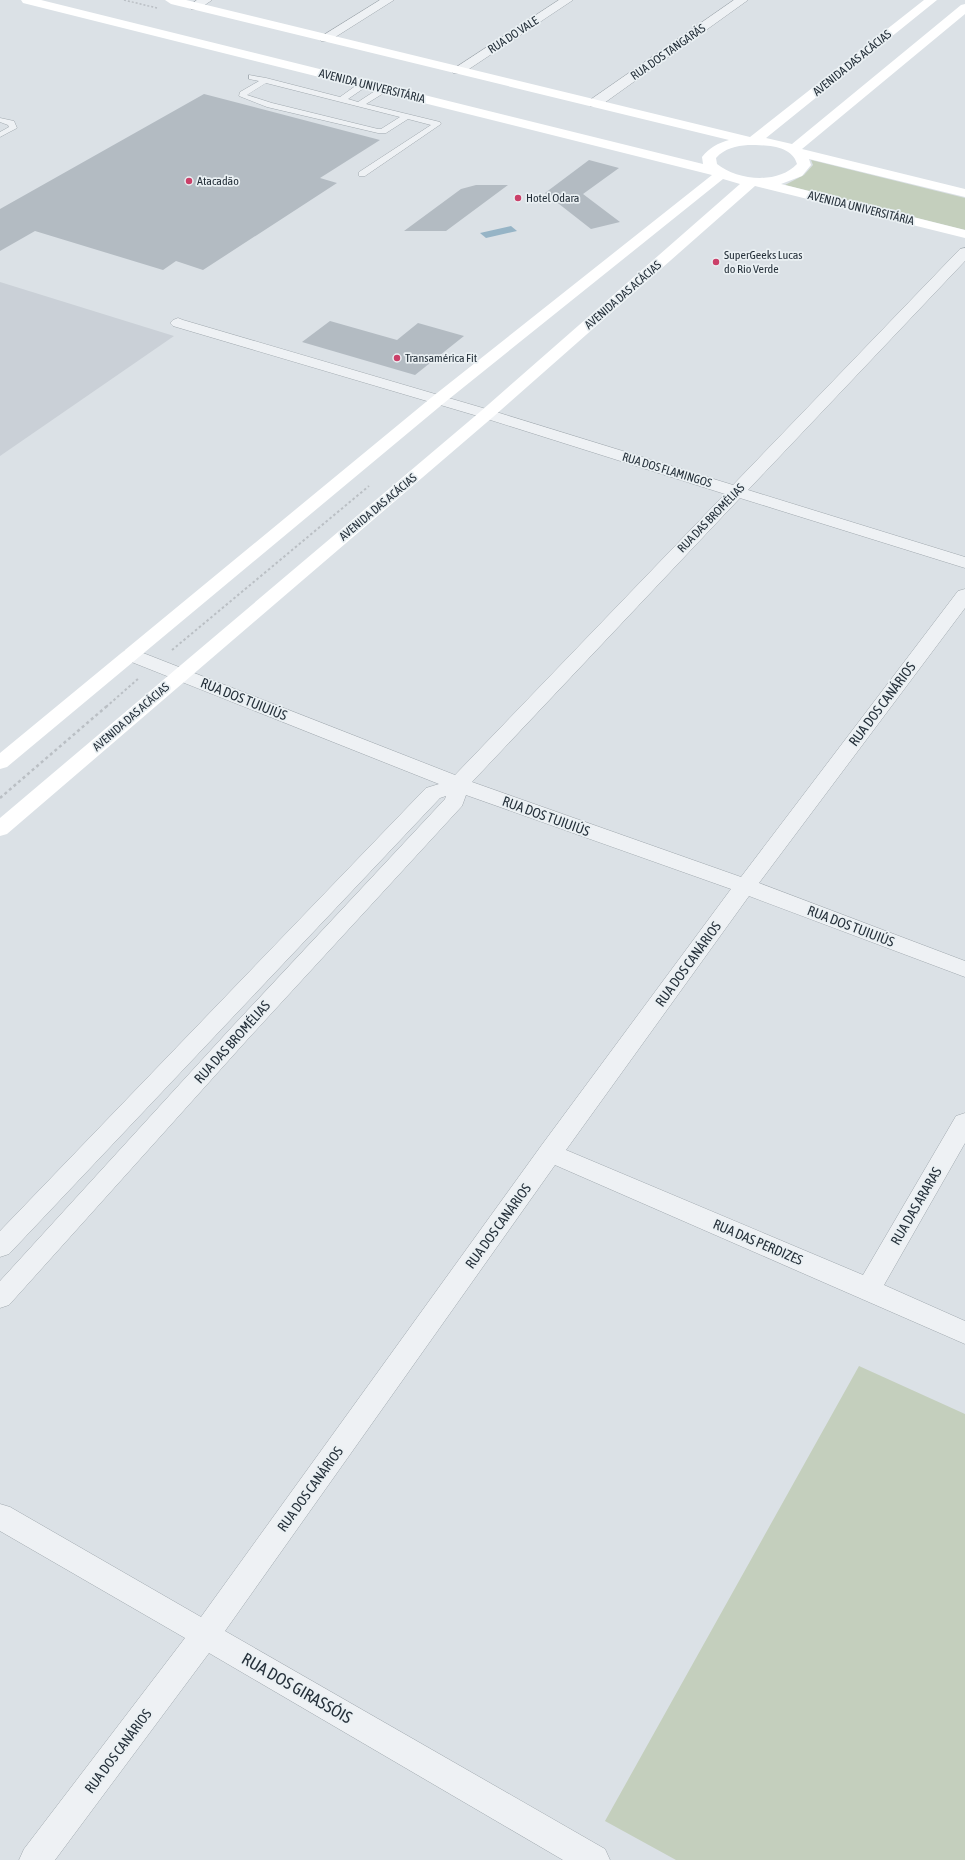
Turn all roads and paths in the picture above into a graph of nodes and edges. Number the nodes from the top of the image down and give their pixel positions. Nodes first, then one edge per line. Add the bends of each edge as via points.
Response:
1 (27, 0) edge
2 (79, 0) edge
3 (171, 0) edge
4 (388, 0) edge
5 (567, 0) edge
6 (742, 0) edge
7 (931, 0) edge
8 (201, 3) edge
9 (42, 4) junction
10 (965, 8) edge
11 (325, 38) junction
12 (458, 70) junction
13 (252, 77) dead end
14 (266, 80) junction
15 (364, 84) junction
16 (384, 89) junction
17 (341, 100) junction
18 (594, 103) junction
19 (358, 105) junction
20 (407, 116) junction
21 (0, 120) edge
22 (0, 135) edge
23 (752, 141) junction
24 (795, 151) junction
25 (719, 173) junction
26 (362, 174) dead end
27 (755, 182) junction
28 (965, 193) edge
29 (965, 234) edge
30 (965, 252) edge
31 (178, 323) dead end
32 (438, 400) junction
33 (487, 414) junction
34 (737, 491) junction
35 (965, 563) edge
36 (965, 595) edge
37 (131, 655) junction
38 (182, 674) junction
39 (0, 763) edge
40 (458, 784) junction
41 (0, 829) edge
42 (745, 886) junction
43 (965, 969) edge
44 (965, 1122) edge
45 (550, 1153) junction
46 (0, 1247) edge
47 (868, 1289) junction
48 (0, 1298) edge
49 (965, 1333) edge
50 (0, 1516) edge
51 (205, 1635) junction
52 (579, 1856) edge
53 (35, 1860) edge

1 - 9 street, AVENIDA UNIVERSITÁRIA
2 - 9 street
3 - 8 street
4 - 11 street
5 - 12 street, RUA DO VALE
6 - 18 street, RUA DOS TANGARÁS
7 - 23 street, AVENIDA DAS ACÁCIAS
8 - 11 street
9 - 15 street, AVENIDA UNIVERSITÁRIA
10 - 24 street
11 - 12 street
12 - 18 street
13 - 14 lane
14 - 17 lane
14 - 20 lane via 243,96 378,131 383,131
15 - 16 street, AVENIDA UNIVERSITÁRIA
15 - 17 lane
16 - 19 lane
16 - 25 street, AVENIDA UNIVERSITÁRIA
17 - 19 lane
18 - 23 street
19 - 20 lane
20 - 26 lane via 437,124
21 - 22 lane via 11,123 13,128
23 - 24 street via 776,144
23 - 25 street via 723,146 714,151 709,161
24 - 27 street via 802,156 804,165 797,174 780,180
24 - 28 street
25 - 27 street, AVENIDA UNIVERSITÁRIA
25 - 32 street
27 - 29 street, AVENIDA UNIVERSITÁRIA
27 - 33 street, AVENIDA DAS ACÁCIAS
30 - 34 street, RUA DAS BROMÉLIAS
31 - 32 street, RUA DOS FLAMINGOS
32 - 33 street, RUA DOS FLAMINGOS
32 - 37 street
33 - 34 street, RUA DOS FLAMINGOS
33 - 38 street, AVENIDA DAS ACÁCIAS
34 - 35 street, RUA DOS FLAMINGOS
34 - 40 street, RUA DAS BROMÉLIAS
36 - 42 street, RUA DOS CANÁRIOS
37 - 38 street, RUA DOS TUIUIÚS
37 - 39 street
38 - 40 street, RUA DOS TUIUIÚS
38 - 41 street, AVENIDA DAS ACÁCIAS
40 - 42 street, RUA DOS TUIUIÚS
40 - 46 street, RUA DAS BROMÉLIAS via 433,793
40 - 48 street, RUA DAS BROMÉLIAS via 455,801
42 - 43 street, RUA DOS TUIUIÚS
42 - 45 street, RUA DOS CANÁRIOS
44 - 47 street, RUA DAS ARARAS
45 - 47 street, RUA DAS PERDIZES
45 - 51 street, RUA DOS CANÁRIOS
47 - 49 street, RUA DAS PERDIZES
50 - 51 street, RUA DOS GIRASSÓIS
51 - 52 street, RUA DOS GIRASSÓIS
51 - 53 street, RUA DOS CANÁRIOS

